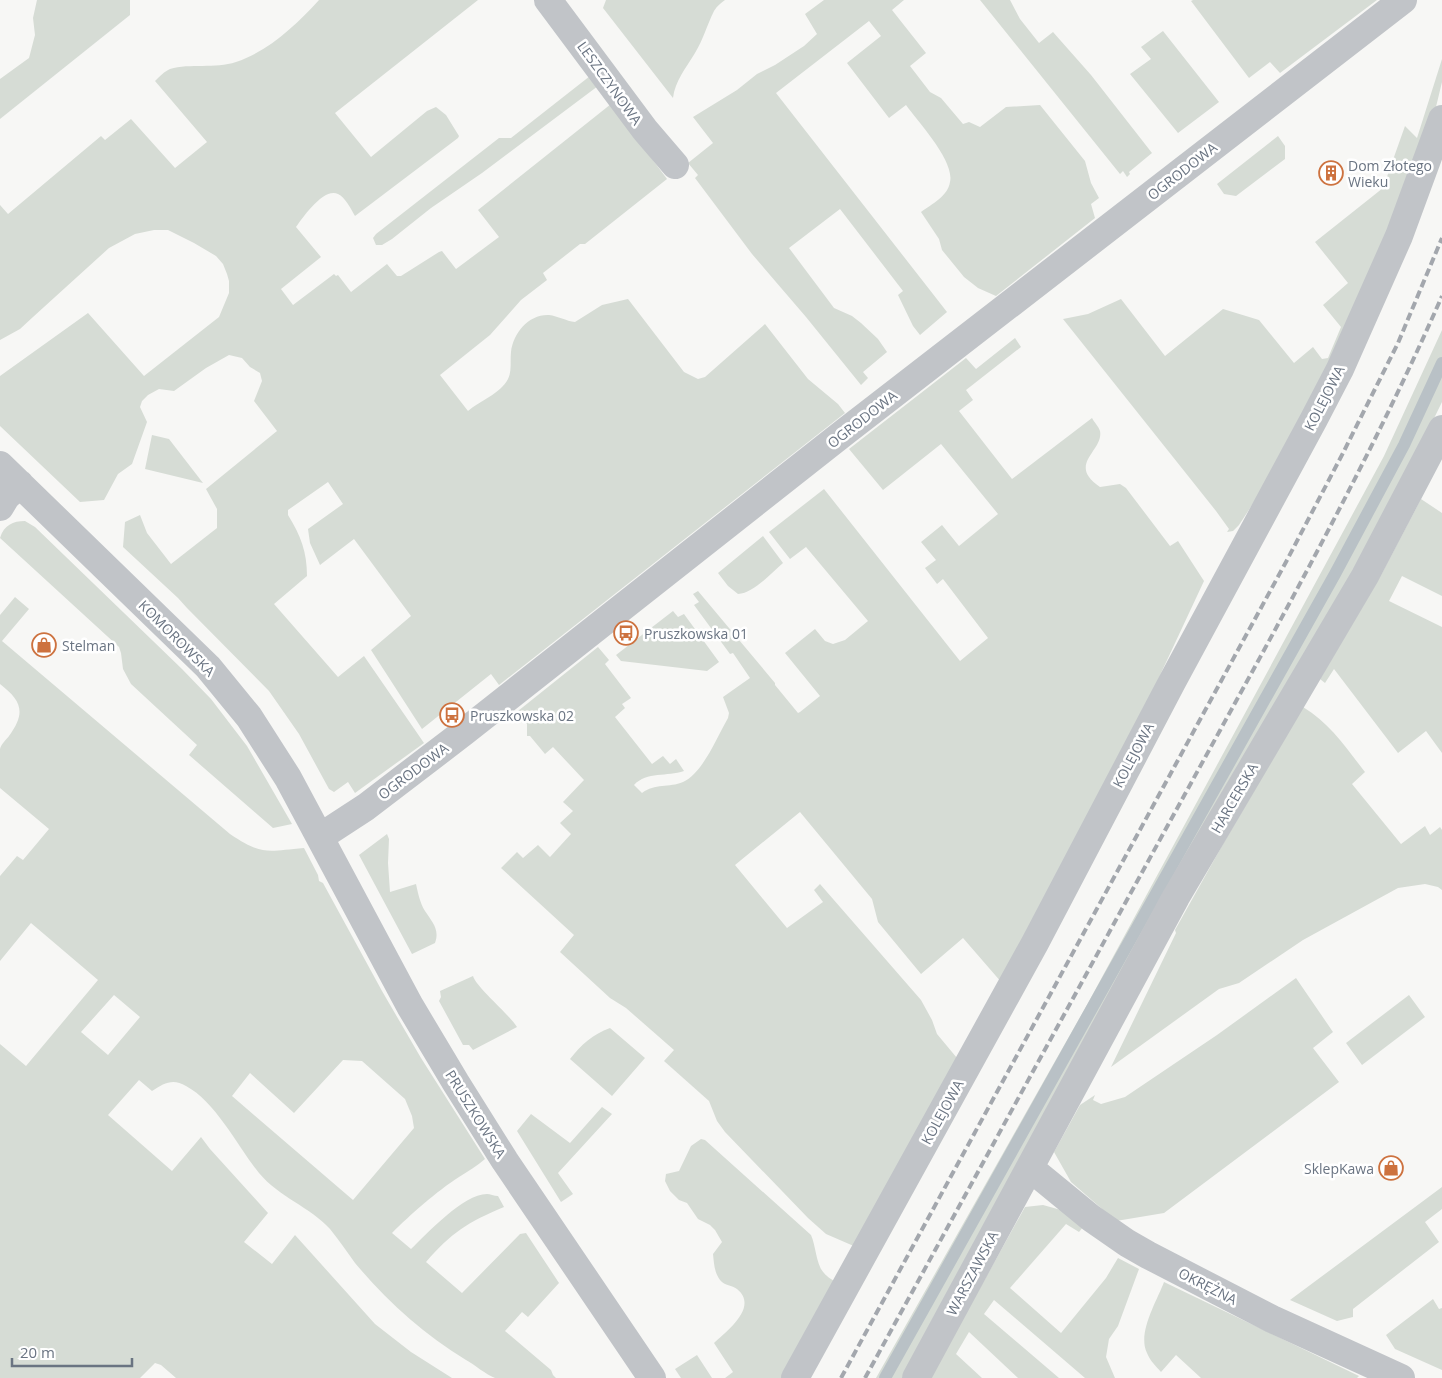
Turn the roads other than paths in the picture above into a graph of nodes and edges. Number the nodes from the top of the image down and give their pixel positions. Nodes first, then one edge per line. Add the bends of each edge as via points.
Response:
1 (548, 0) edge
2 (1403, 0) edge
3 (1442, 119) edge
4 (675, 165) dead end
5 (1442, 429) edge
6 (0, 465) edge
7 (20, 484) junction
8 (0, 507) edge
9 (320, 837) junction
10 (1030, 1168) junction
11 (652, 1378) edge
12 (795, 1378) edge
13 (916, 1378) edge
14 (1401, 1378) edge

1 - 4 street, LESZCZYNOWA
2 - 9 street, OGRODOWA via 456,738 366,807
3 - 12 street, KOLEJOWA via 1399,236 1335,377 1036,942
5 - 10 street, HARCERSKA via 1365,576 1176,897
6 - 7 street, KOMOROWSKA
7 - 8 street
7 - 9 street, KOMOROWSKA via 226,687 274,753
9 - 11 street, PRUSZKOWSKA via 410,1006 456,1083
10 - 13 street, WARSZAWSKA
10 - 14 street, OKRĘŻNA via 1091,1218 1148,1255 1272,1319

